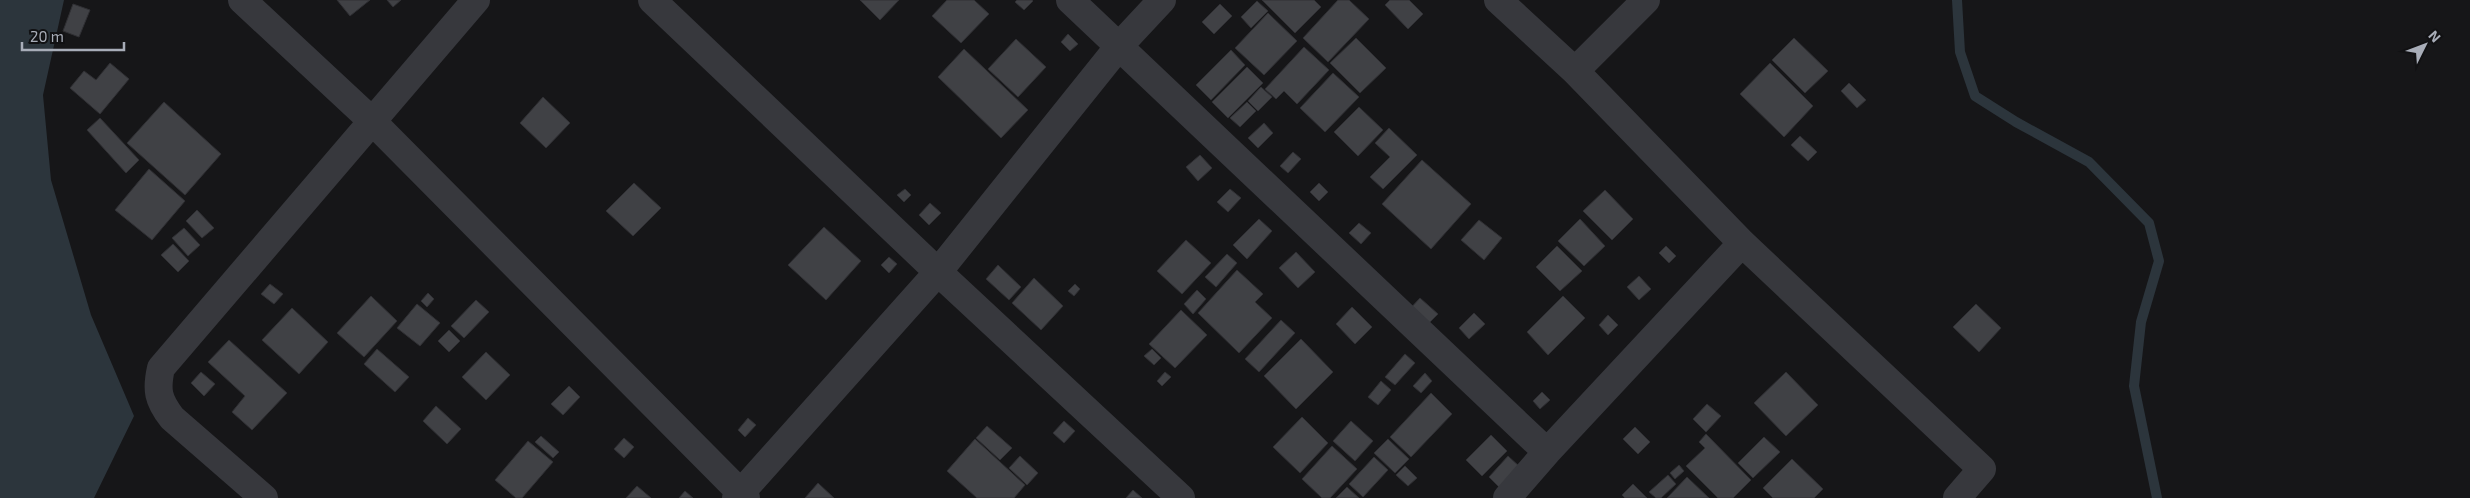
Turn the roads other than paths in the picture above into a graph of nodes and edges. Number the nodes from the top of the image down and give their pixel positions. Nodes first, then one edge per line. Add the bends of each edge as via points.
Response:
1 (242, 0) edge
2 (476, 0) edge
3 (652, 0) edge
4 (1070, 0) edge
5 (1162, 0) edge
6 (1498, 0) edge
7 (1646, 0) edge
8 (1120, 45) junction
9 (1575, 72) junction
10 (372, 120) junction
11 (1742, 243) junction
12 (938, 272) junction
13 (1547, 452) junction
14 (741, 496) edge
15 (264, 498) edge
16 (1181, 498) edge
17 (1507, 498) edge
18 (1957, 498) edge

1 - 10 street
2 - 10 street
3 - 12 street
4 - 8 street
5 - 8 street
6 - 9 street
7 - 9 street
8 - 12 street
8 - 13 street
9 - 11 street
10 - 14 street
10 - 15 street via 161,368 157,383 161,404 172,418
11 - 13 street
11 - 18 street via 1982,469
12 - 14 street
12 - 16 street
13 - 17 street

